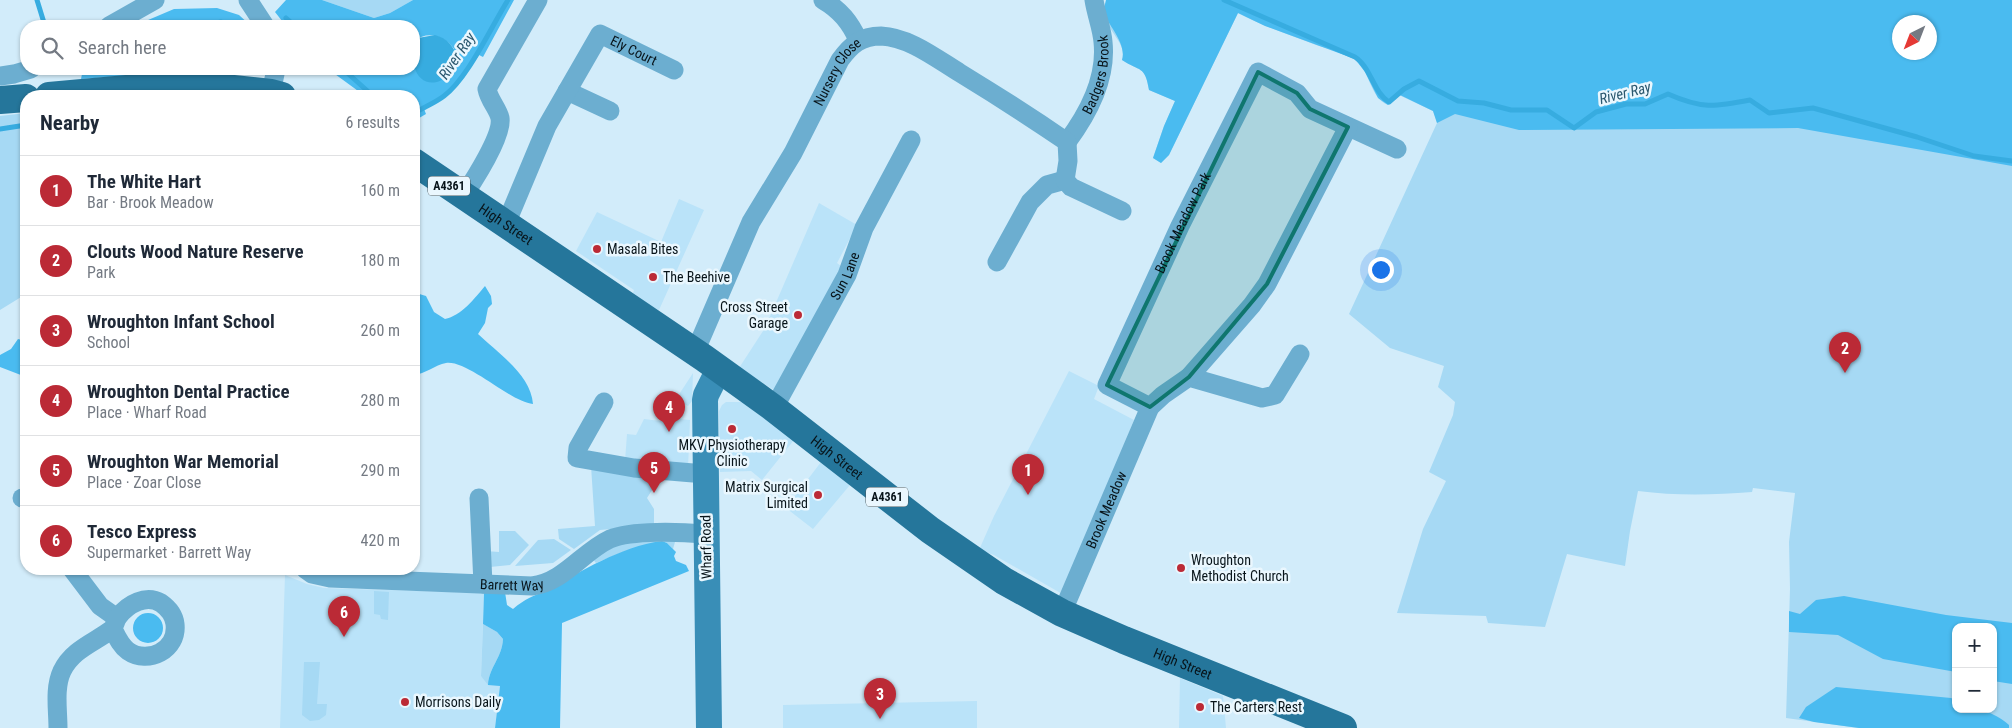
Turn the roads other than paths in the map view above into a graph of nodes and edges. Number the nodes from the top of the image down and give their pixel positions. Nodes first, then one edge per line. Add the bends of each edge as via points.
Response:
1 (155, 0) edge
2 (248, 0) edge
3 (538, 0) edge
4 (823, 0) edge
5 (1094, 0) edge
6 (841, 5) edge
7 (120, 20) edge
8 (261, 20) edge
9 (858, 40) junction
10 (674, 70) dead end
11 (20, 72) edge
12 (0, 76) edge
13 (277, 86) edge
14 (169, 90) edge
15 (568, 91) junction
16 (20, 98) edge
17 (0, 100) edge
18 (610, 112) dead end
19 (1348, 127) junction
20 (911, 140) dead end
21 (1066, 142) junction
22 (1397, 149) dead end
23 (420, 166) edge
24 (1065, 180) junction
25 (464, 196) junction
26 (1122, 211) dead end
27 (506, 224) junction
28 (997, 262) dead end
29 (695, 352) junction
30 (1300, 354) dead end
31 (719, 369) junction
32 (1189, 376) junction
33 (604, 402) dead end
34 (1150, 406) junction
35 (774, 408) junction
36 (705, 474) junction
37 (479, 498) dead end
38 (705, 534) junction
39 (77, 575) edge
40 (316, 575) edge
41 (483, 584) junction
42 (1062, 613) junction
43 (58, 728) edge
44 (708, 728) edge
45 (1343, 728) edge

1 - 7 street
2 - 8 street
3 - 25 street via 487,90 500,117 500,128
4 - 6 street
5 - 21 street, Badgers Brook via 1103,42 1102,68 1092,104
6 - 9 street
9 - 21 street, Nursery Close via 880,36 901,40 1024,112
9 - 29 street, Nursery Close via 840,60 793,153 751,222
10 - 15 street, Ely Court via 600,34
11 - 12 street
13 - 14 main road via 205,86
15 - 18 street
15 - 27 street, Ely Court via 547,126
16 - 17 main road
19 - 22 street, Brook Meadow Park
19 - 32 street via 1267,284
19 - 34 street, Brook Meadow Park via 1310,109 1297,93 1258,72 1185,217 1107,385
20 - 35 street, Sun Lane via 864,228 847,275
21 - 24 street
23 - 25 main road, High Street / A4361
24 - 26 street via 1071,187
24 - 28 street via 1047,185 1030,202
25 - 27 main road, High Street / A4361
27 - 29 main road, High Street / A4361
29 - 31 main road, High Street / A4361
30 - 32 street via 1275,395 1262,398
31 - 35 main road, High Street / A4361
31 - 36 main road, Wharf Road via 705,397
32 - 34 street
33 - 36 street via 578,448 576,455 579,460
34 - 42 street, Brook Meadow
35 - 42 main road, High Street / A4361 via 930,530 1004,581
36 - 38 main road, Wharf Road
37 - 41 street
38 - 41 street, Barrett Way via 624,536 600,545 564,573 545,583 532,586
38 - 44 main road, Wharf Road
39 - 43 street via 115,623 71,657 61,672 57,697
40 - 41 street, Barrett Way
42 - 45 main road, High Street / A4361

